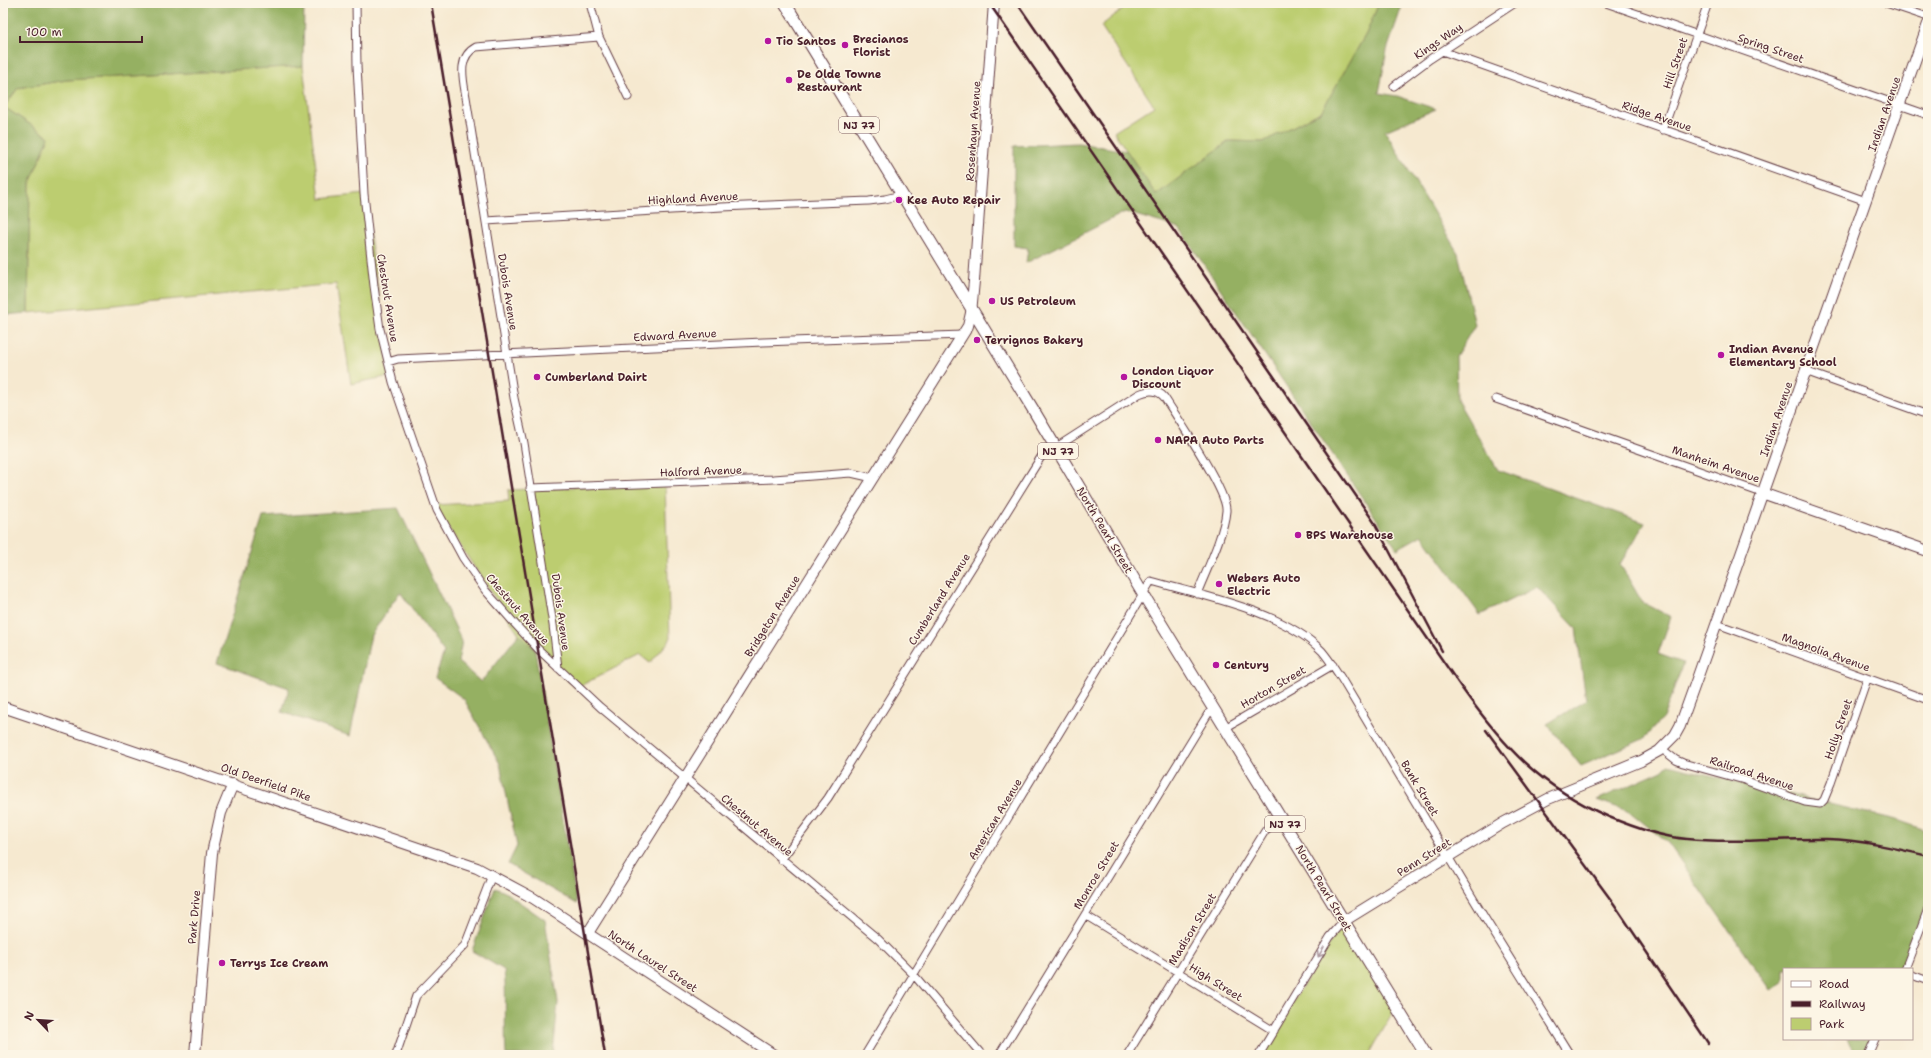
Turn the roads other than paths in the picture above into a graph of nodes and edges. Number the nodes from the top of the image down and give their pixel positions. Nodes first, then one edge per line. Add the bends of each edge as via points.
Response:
1 (356, 3) edge
2 (590, 3) edge
3 (785, 3) edge
4 (994, 3) edge
5 (1516, 3) edge
6 (1606, 3) edge
7 (1708, 3) edge
8 (1886, 3) edge
9 (1928, 17) edge
10 (1928, 24) edge
11 (1697, 34) junction
12 (599, 37) junction
13 (1442, 52) junction
14 (1394, 86) dead end
15 (628, 97) dead end
16 (1900, 104) junction
17 (1928, 114) edge
18 (1663, 130) junction
19 (901, 195) junction
20 (1866, 201) junction
21 (486, 221) junction
22 (971, 309) junction
23 (963, 335) junction
24 (507, 354) junction
25 (388, 362) junction
26 (1805, 371) junction
27 (1496, 399) dead end
28 (1928, 414) edge
29 (1056, 447) junction
30 (873, 478) junction
31 (530, 488) junction
32 (1762, 492) junction
33 (1928, 551) edge
34 (1143, 594) junction
35 (1197, 594) junction
36 (1717, 624) junction
37 (1333, 665) junction
38 (558, 668) junction
39 (1867, 679) junction
40 (1928, 700) edge
41 (3, 707) edge
42 (1214, 710) junction
43 (1225, 728) junction
44 (1662, 749) junction
45 (685, 778) junction
46 (233, 784) junction
47 (1830, 786) joint
48 (1280, 818) junction
49 (1449, 856) junction
50 (781, 860) junction
51 (492, 876) junction
52 (517, 889) joint
53 (1928, 909) edge
54 (1085, 915) junction
55 (1344, 921) junction
56 (588, 933) junction
57 (1905, 968) edge
58 (1179, 972) junction
59 (914, 974) junction
60 (1913, 975) edge
61 (1928, 981) edge
62 (1274, 1031) junction
63 (1876, 1040) edge
64 (195, 1055) edge
65 (396, 1055) edge
66 (774, 1055) edge
67 (865, 1055) edge
68 (982, 1055) edge
69 (999, 1055) edge
70 (1127, 1055) edge
71 (1259, 1055) edge
72 (1426, 1055) edge
73 (1570, 1055) edge
74 (1868, 1055) edge

1 - 25 street, Chestnut Avenue via 364,194 380,329
2 - 12 street
3 - 19 main road, North Pearl Street / NJ 77
4 - 22 street, Rosenhayn Avenue
5 - 13 street, Kings Way
6 - 11 street, Spring Street
7 - 11 street, Hill Street
8 - 9 street
10 - 16 street, Indian Avenue
11 - 16 street, Spring Street
11 - 18 street, Hill Street
12 - 15 street
12 - 21 street, Dubois Avenue via 476,47 466,54 462,64 463,78
13 - 14 street, Kings Way
13 - 18 street, Ridge Avenue
16 - 17 street, Spring Street
16 - 20 street, Indian Avenue
18 - 20 street, Ridge Avenue
19 - 21 street, Highland Avenue via 869,201
19 - 22 main road, North Pearl Street / NJ 77
20 - 26 street, Indian Avenue
21 - 24 street, Dubois Avenue
22 - 23 street, Bridgeton Avenue via 968,326
22 - 29 main road, North Pearl Street / NJ 77
23 - 24 street, Edward Avenue
23 - 30 street, Bridgeton Avenue
24 - 25 street, Edward Avenue via 398,359
24 - 31 street, Dubois Avenue
25 - 38 street, Chestnut Avenue via 437,510 463,558 485,590
26 - 28 street
26 - 32 street, Indian Avenue
27 - 32 street, Manheim Avenue
29 - 34 main road, North Pearl Street / NJ 77
29 - 35 street, Cumberland Avenue via 1139,394 1152,390 1164,397 1226,503 1222,529
29 - 50 street, Cumberland Avenue via 1041,458 828,798
30 - 31 street, Halford Avenue via 851,473 774,479
30 - 45 street, Bridgeton Avenue
31 - 38 street, Dubois Avenue
32 - 33 street, Manheim Avenue
32 - 36 street, Indian Avenue
34 - 35 street, Bank Street via 1151,581
34 - 42 main road, North Pearl Street / NJ 77
34 - 59 street, American Avenue
35 - 37 street, Bank Street via 1271,618 1287,626 1312,642
36 - 39 street, Magnolia Avenue
36 - 44 street, Indian Avenue via 1680,726
37 - 43 street, Horton Street
37 - 49 street, Bank Street
38 - 45 street, Chestnut Avenue
39 - 40 street, Magnolia Avenue
39 - 47 street, Holly Street
41 - 46 street, Old Deerfield Pike
42 - 43 main road, North Pearl Street / NJ 77
42 - 54 street, Monroe Street via 1208,714
43 - 48 main road, North Pearl Street / NJ 77
44 - 47 street, Railroad Avenue via 1683,763 1737,778 1805,802 1822,803
44 - 49 street, Penn Street via 1641,762 1548,799
45 - 50 street, Chestnut Avenue
45 - 56 street, Bridgeton Avenue
46 - 51 street, Old Deerfield Pike via 399,840
46 - 64 street, Park Drive via 219,820 212,853
48 - 55 main road, North Pearl Street / NJ 77
48 - 58 street, Madison Street via 1265,831
49 - 55 street, Penn Street
49 - 73 street, Bank Street
50 - 59 street, Chestnut Avenue via 878,940
51 - 52 street, Old Deerfield Pike
51 - 65 street via 465,945 416,996
52 - 56 street, North Laurel Street
53 - 57 street
54 - 58 street, High Street
54 - 69 street, Monroe Street
55 -> 62 street, Penn Street via 1330,937
55 - 72 main road, North Pearl Street / NJ 77
56 - 66 street, North Laurel Street
58 - 62 street, High Street
58 - 70 street, Madison Street
59 - 67 street, American Avenue
59 - 68 street, Chestnut Avenue
60 - 61 street
62 - 71 street, Penn Street
63 - 74 street

